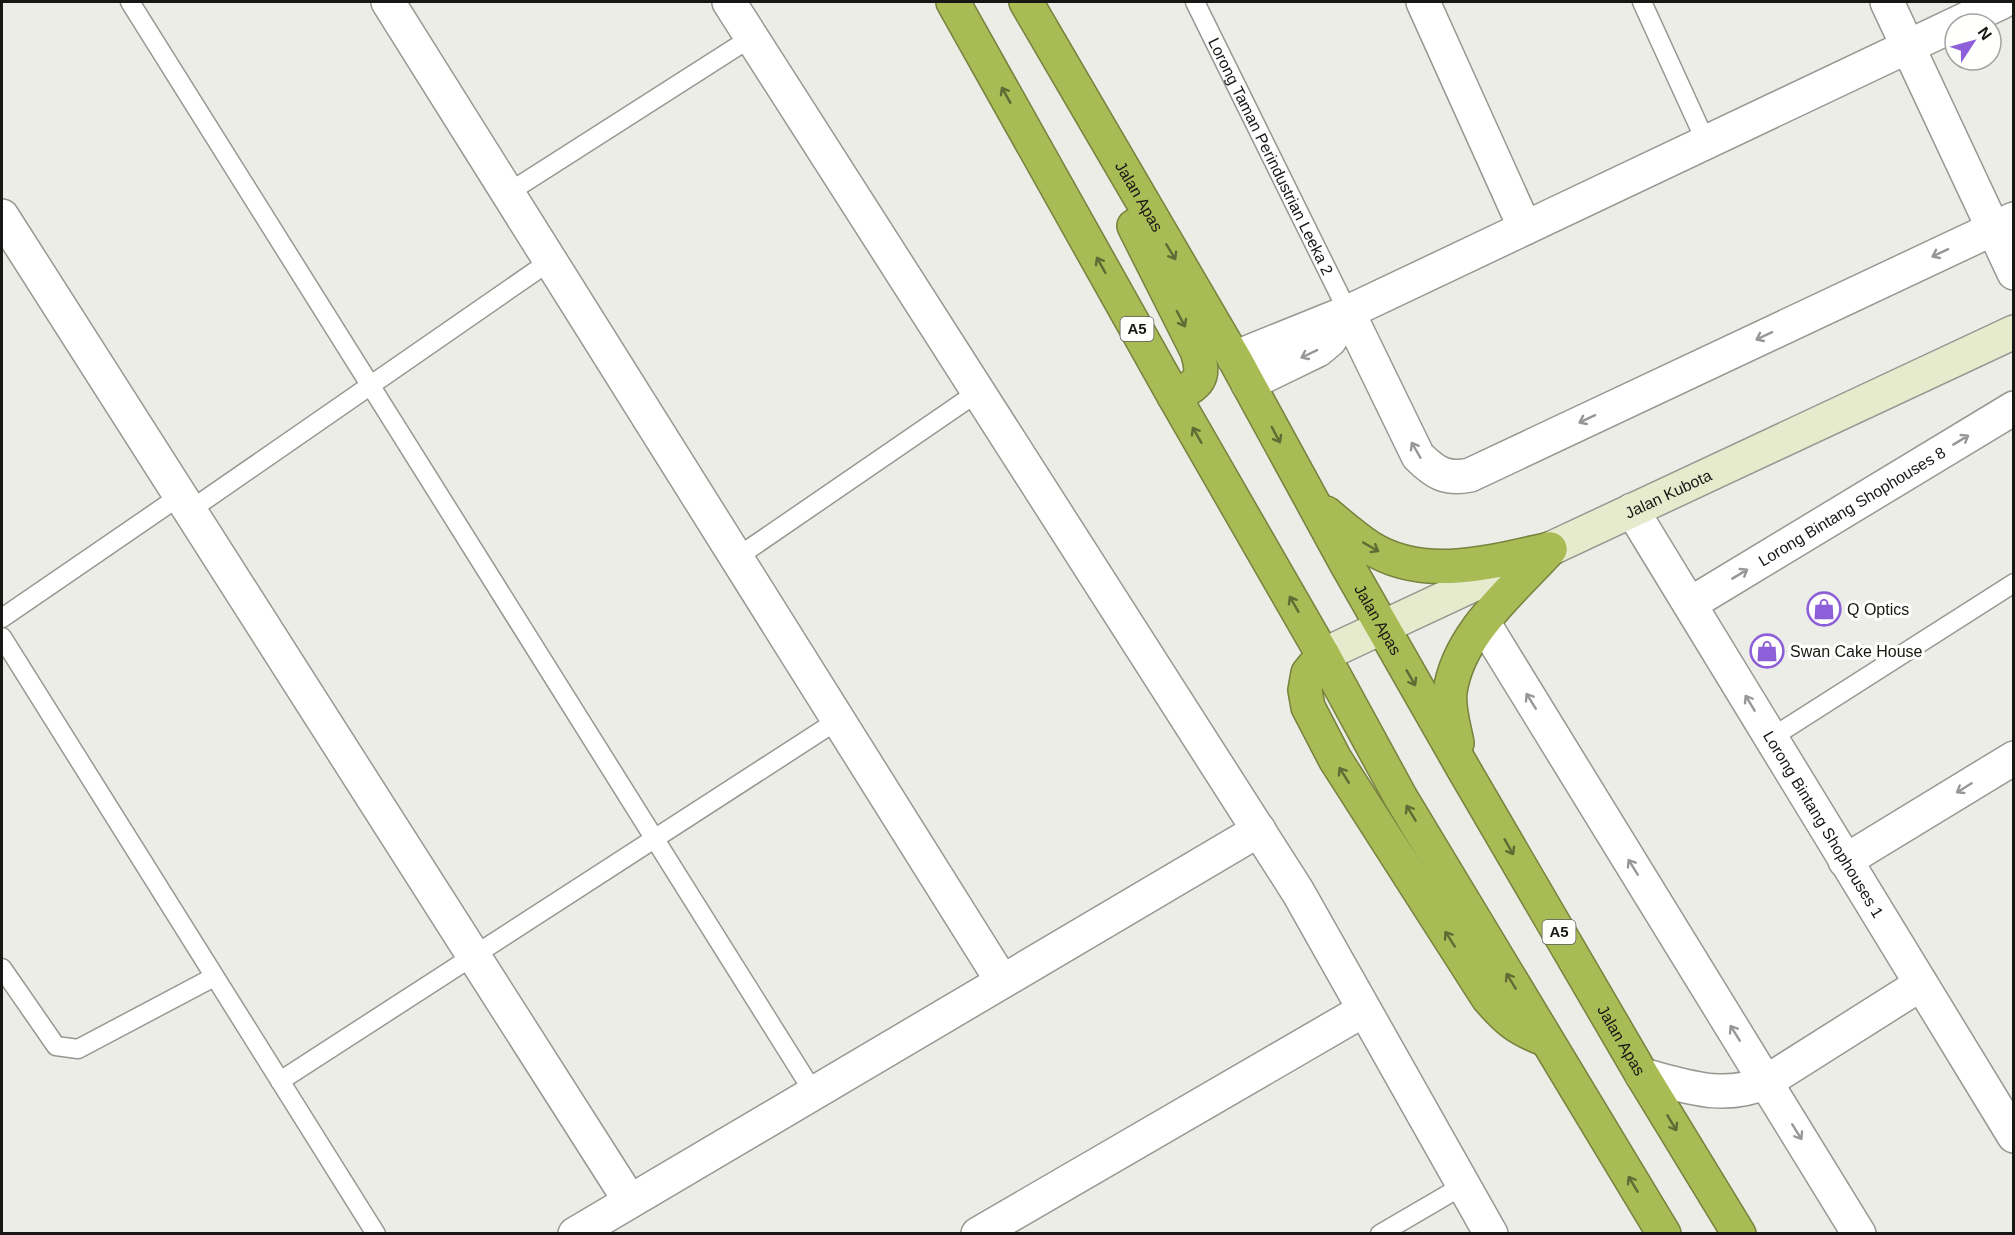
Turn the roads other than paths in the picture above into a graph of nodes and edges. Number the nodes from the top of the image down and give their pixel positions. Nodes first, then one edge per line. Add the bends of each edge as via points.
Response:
1 (130, 2) edge
2 (388, 2) edge
3 (729, 2) edge
4 (953, 2) edge
5 (1026, 2) edge
6 (1195, 2) edge
7 (1423, 2) edge
8 (1642, 2) edge
9 (1887, 2) edge
10 (2002, 2) edge
11 (752, 37) junction
12 (1908, 46) junction
13 (1079, 94) junction
14 (1706, 142) junction
15 (508, 193) junction
16 (2, 216) edge
17 (2003, 223) edge
18 (1525, 228) junction
19 (550, 261) junction
20 (2012, 270) edge
21 (1348, 312) junction
22 (2013, 332) edge
23 (1241, 371) junction
24 (370, 385) junction
25 (978, 392) junction
26 (1174, 396) junction
27 (2013, 408) edge
28 (1309, 498) junction
29 (185, 503) junction
30 (1632, 510) junction
31 (1550, 549) junction
32 (736, 558) junction
33 (2013, 583) edge
34 (1690, 604) junction
35 (2, 618) edge
36 (1483, 622) junction
37 (1382, 628) junction
38 (2, 637) edge
39 (1323, 655) junction
40 (838, 720) junction
41 (1771, 738) junction
42 (2013, 758) edge
43 (1463, 768) junction
44 (1259, 830) junction
45 (655, 838) junction
46 (1845, 861) junction
47 (474, 956) junction
48 (2, 968) edge
49 (214, 977) junction
50 (1002, 981) junction
51 (1921, 984) junction
52 (1364, 1010) junction
53 (1642, 1075) junction
54 (280, 1081) junction
55 (1766, 1082) junction
56 (814, 1093) junction
57 (2013, 1136) edge
58 (1464, 1185) junction
59 (630, 1201) junction
60 (376, 1233) edge
61 (575, 1233) edge
62 (978, 1233) edge
63 (1380, 1233) edge
64 (1491, 1233) edge
65 (1664, 1233) edge
66 (1739, 1233) edge
67 (1859, 1233) edge

1 - 24 lane
2 - 15 street
3 - 11 street
26 -> 4 highway, A5
5 - 13 highway, Jalan Apas / A5
6 - 21 lane, Lorong Taman Perindustrian Leeka 2
7 - 18 street
8 - 14 lane
9 - 12 street
10 - 12 street
11 - 15 lane
11 - 25 street
12 - 14 street
12 - 17 street
13 -> 23 highway, Jalan Apas / A5
13 -> 26 highway via 1142,243 1197,351 1202,373 1197,382
14 - 18 street
15 - 19 street
16 - 29 street
17 - 20 street
17 -> 21 street via 1470,475 1455,478 1430,468 1418,456
18 - 21 street
19 - 24 lane
19 - 32 street
21 - 23 street
22 - 30 street, Jalan Kubota
23 -> 28 highway, Jalan Apas / A5
24 - 29 lane
24 - 45 lane
25 - 32 lane
25 - 44 street
39 -> 26 highway, A5
34 -> 27 street, Lorong Bintang Shophouses 8
28 -> 31 highway via 1371,549 1399,561 1425,566 1475,566
28 - 37 highway, Jalan Apas / A5
29 - 35 lane
29 - 47 street
30 - 31 street, Jalan Kubota
30 - 34 street, Lorong Bintang Shophouses 1
31 - 36 highway
31 - 37 street, Jalan Kubota
32 - 40 street
33 - 41 lane
41 -> 34 street, Lorong Bintang Shophouses 1
36 - 43 highway via 1464,647 1450,694
55 -> 36 street
37 - 39 street, Jalan Kubota
37 -> 43 highway, Jalan Apas / A5
38 - 49 lane
65 -> 39 highway via 1546,1039 1521,1029 1488,998 1335,759 1308,707 1305,690 1308,673
40 - 45 lane
40 - 50 street
41 - 46 street, Lorong Bintang Shophouses 1
42 -> 46 street
43 -> 53 highway, Jalan Apas / A5
44 - 50 street
44 - 52 street
45 - 47 lane
45 - 56 lane
46 - 51 street, Lorong Bintang Shophouses 1
47 - 54 lane
47 - 59 street
48 - 49 lane via 56,1046 78,1049
49 - 54 lane
50 - 56 street
51 - 55 street
51 - 57 street, Lorong Bintang Shophouses 1
52 - 58 street
52 - 62 street
53 - 55 street via 1708,1091 1750,1090
53 -> 66 highway, Jalan Apas / A5
54 - 60 lane
55 -> 67 street
56 - 59 street
58 - 63 lane
58 - 64 street
59 - 61 street

